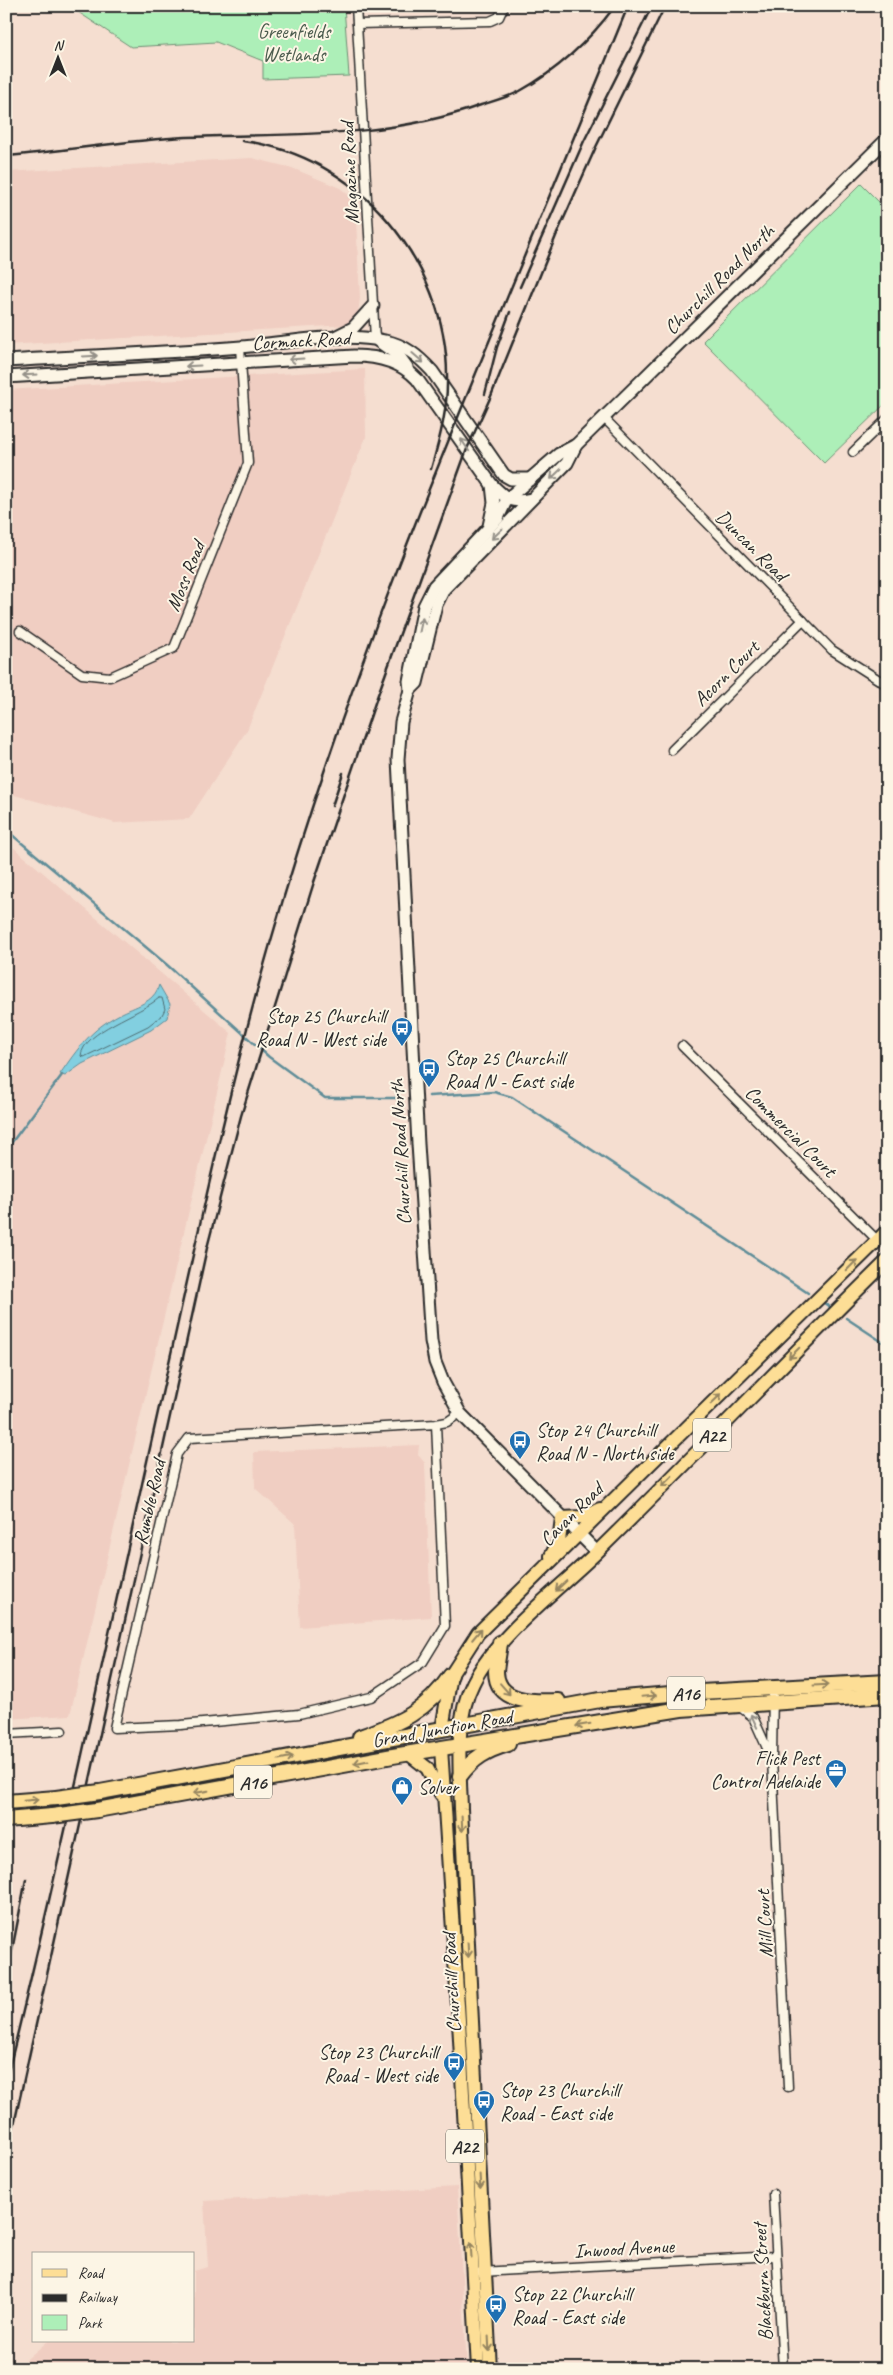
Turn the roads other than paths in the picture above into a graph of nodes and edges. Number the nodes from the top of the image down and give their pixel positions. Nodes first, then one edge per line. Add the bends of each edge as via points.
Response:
1 (356, 6) edge
2 (504, 6) edge
3 (357, 24) junction
4 (887, 139) edge
5 (373, 306) junction
6 (331, 339) junction
7 (374, 339) junction
8 (240, 347) junction
9 (345, 356) junction
10 (6, 361) edge
11 (241, 363) junction
12 (6, 377) edge
13 (417, 379) junction
14 (604, 418) junction
15 (887, 419) edge
16 (576, 445) junction
17 (853, 452) dead end
18 (531, 480) junction
19 (492, 485) junction
20 (507, 499) junction
21 (530, 499) junction
22 (489, 527) junction
23 (803, 620) junction
24 (20, 631) dead end
25 (887, 685) edge
26 (410, 690) junction
27 (672, 750) dead end
28 (682, 1046) dead end
29 (887, 1231) edge
30 (877, 1240) junction
31 (887, 1261) edge
32 (460, 1413) junction
33 (436, 1424) junction
34 (606, 1507) junction
35 (562, 1518) junction
36 (578, 1534) junction
37 (597, 1552) junction
38 (546, 1568) junction
39 (500, 1643) junction
40 (451, 1675) junction
41 (887, 1682) edge
42 (773, 1694) junction
43 (887, 1695) edge
44 (600, 1700) junction
45 (736, 1704) junction
46 (462, 1726) junction
47 (564, 1728) junction
48 (442, 1729) junction
49 (62, 1731) dead end
50 (6, 1734) edge
51 (460, 1745) junction
52 (441, 1748) junction
53 (322, 1751) junction
54 (409, 1754) junction
55 (772, 1759) junction
56 (460, 1776) junction
57 (6, 1802) edge
58 (444, 1803) junction
59 (6, 1820) edge
60 (466, 2021) junction
61 (788, 2087) dead end
62 (773, 2194) dead end
63 (776, 2256) junction
64 (479, 2272) junction
65 (478, 2369) edge
66 (490, 2369) edge
67 (782, 2369) edge

1 - 3 street, Magazine Road
2 - 3 street via 499,17 490,21
3 - 5 street, Magazine Road
4 - 14 street, Churchill Road North
5 - 6 street via 353,328
5 - 7 street, Magazine Road
6 - 7 street, Cormack Road
6 - 8 street, Cormack Road
7 - 9 street
7 - 13 street via 399,356
7 -> 18 street, Cormack Road via 397,344 418,356 442,384 504,474 511,479
10 -> 8 street, Cormack Road
8 - 11 street, Moss Road
9 -> 11 street, Cormack Road
9 - 13 street, Cormack Road via 387,359
11 -> 12 street, Cormack Road
11 - 24 street, Moss Road via 248,463 174,648 110,677 82,674
19 -> 13 street, Cormack Road
14 - 16 street, Churchill Road North
14 - 23 street, Duncan Road
15 - 17 street
16 - 18 street, Churchill Road North via 559,454
16 -> 21 street, Churchill Road North via 567,464
18 - 20 street, Churchill Road North
19 - 20 street, Cormack Road
19 - 22 street via 494,503
20 - 21 street via 519,502
20 - 22 street, Churchill Road North via 498,518
21 -> 26 street, Churchill Road North via 444,589 436,605 417,683
26 -> 22 street, Churchill Road North via 409,680 427,598 445,572
23 - 25 street, Duncan Road via 832,650
23 - 27 street, Acorn Court
26 - 32 street, Churchill Road North via 401,722 398,759 431,1341 443,1382
28 - 30 street, Commercial Court
29 - 30 main road, Cavan Road / A22
34 -> 30 main road, Cavan Road / A22
31 -> 37 main road, A22
32 - 33 street, Rumble Road via 447,1422
32 - 35 street, Churchill Road North
33 - 33 street, Rumble Road via 189,1438 177,1454 114,1728 299,1714 371,1697 423,1662 445,1626
34 - 35 main road via 583,1517
34 - 36 main road, Cavan Road / A22
35 - 36 street, Churchill Road North
35 - 38 main road via 559,1541
36 - 37 street, Churchill Road North
36 - 38 main road, Cavan Road / A22
37 -> 39 main road, A22
40 -> 38 main road, Cavan Road / A22 via 478,1633
39 -> 44 highway via 498,1679 507,1693 518,1700
39 - 46 main road, A22 via 466,1697
40 - 48 main road, Cavan Road / A22
40 - 53 highway via 437,1696 420,1710 379,1731
42 -> 41 highway, Grand Junction Road / A16
42 - 43 highway, Grand Junction Road / A16
44 -> 42 highway, Grand Junction Road / A16
42 - 45 highway, Grand Junction Road / A16
42 - 55 street, Mill Court
44 - 46 highway, Grand Junction Road / A16
45 -> 47 highway, Grand Junction Road / A16 via 681,1709
55 -> 45 street, Mill Court via 754,1717
46 - 48 highway, Grand Junction Road / A16
46 - 51 main road, A22
47 - 51 highway, Grand Junction Road / A16
47 - 56 highway via 483,1753
48 - 52 highway, Cavan Road / A22
48 - 53 highway, Grand Junction Road / A16
49 - 50 street
51 - 52 highway, Grand Junction Road / A16
51 - 56 main road, Churchill Road / A22
52 - 54 highway, Grand Junction Road / A16
52 - 58 main road, Churchill Road / A22
57 -> 53 highway, Grand Junction Road / A16, bridge via 100,1792
54 - 58 main road via 430,1772
54 -> 59 highway, Grand Junction Road / A16, bridge via 97,1810
55 - 61 street, Mill Court
56 -> 60 main road, Churchill Road / A22
58 - 60 main road, Churchill Road / A22
60 - 64 main road, Churchill Road / A22
62 - 63 street, Blackburn Street
63 - 64 street, Inwood Avenue
63 - 67 street, Blackburn Street
64 - 65 main road, Churchill Road / A22
64 -> 66 main road, Churchill Road / A22

